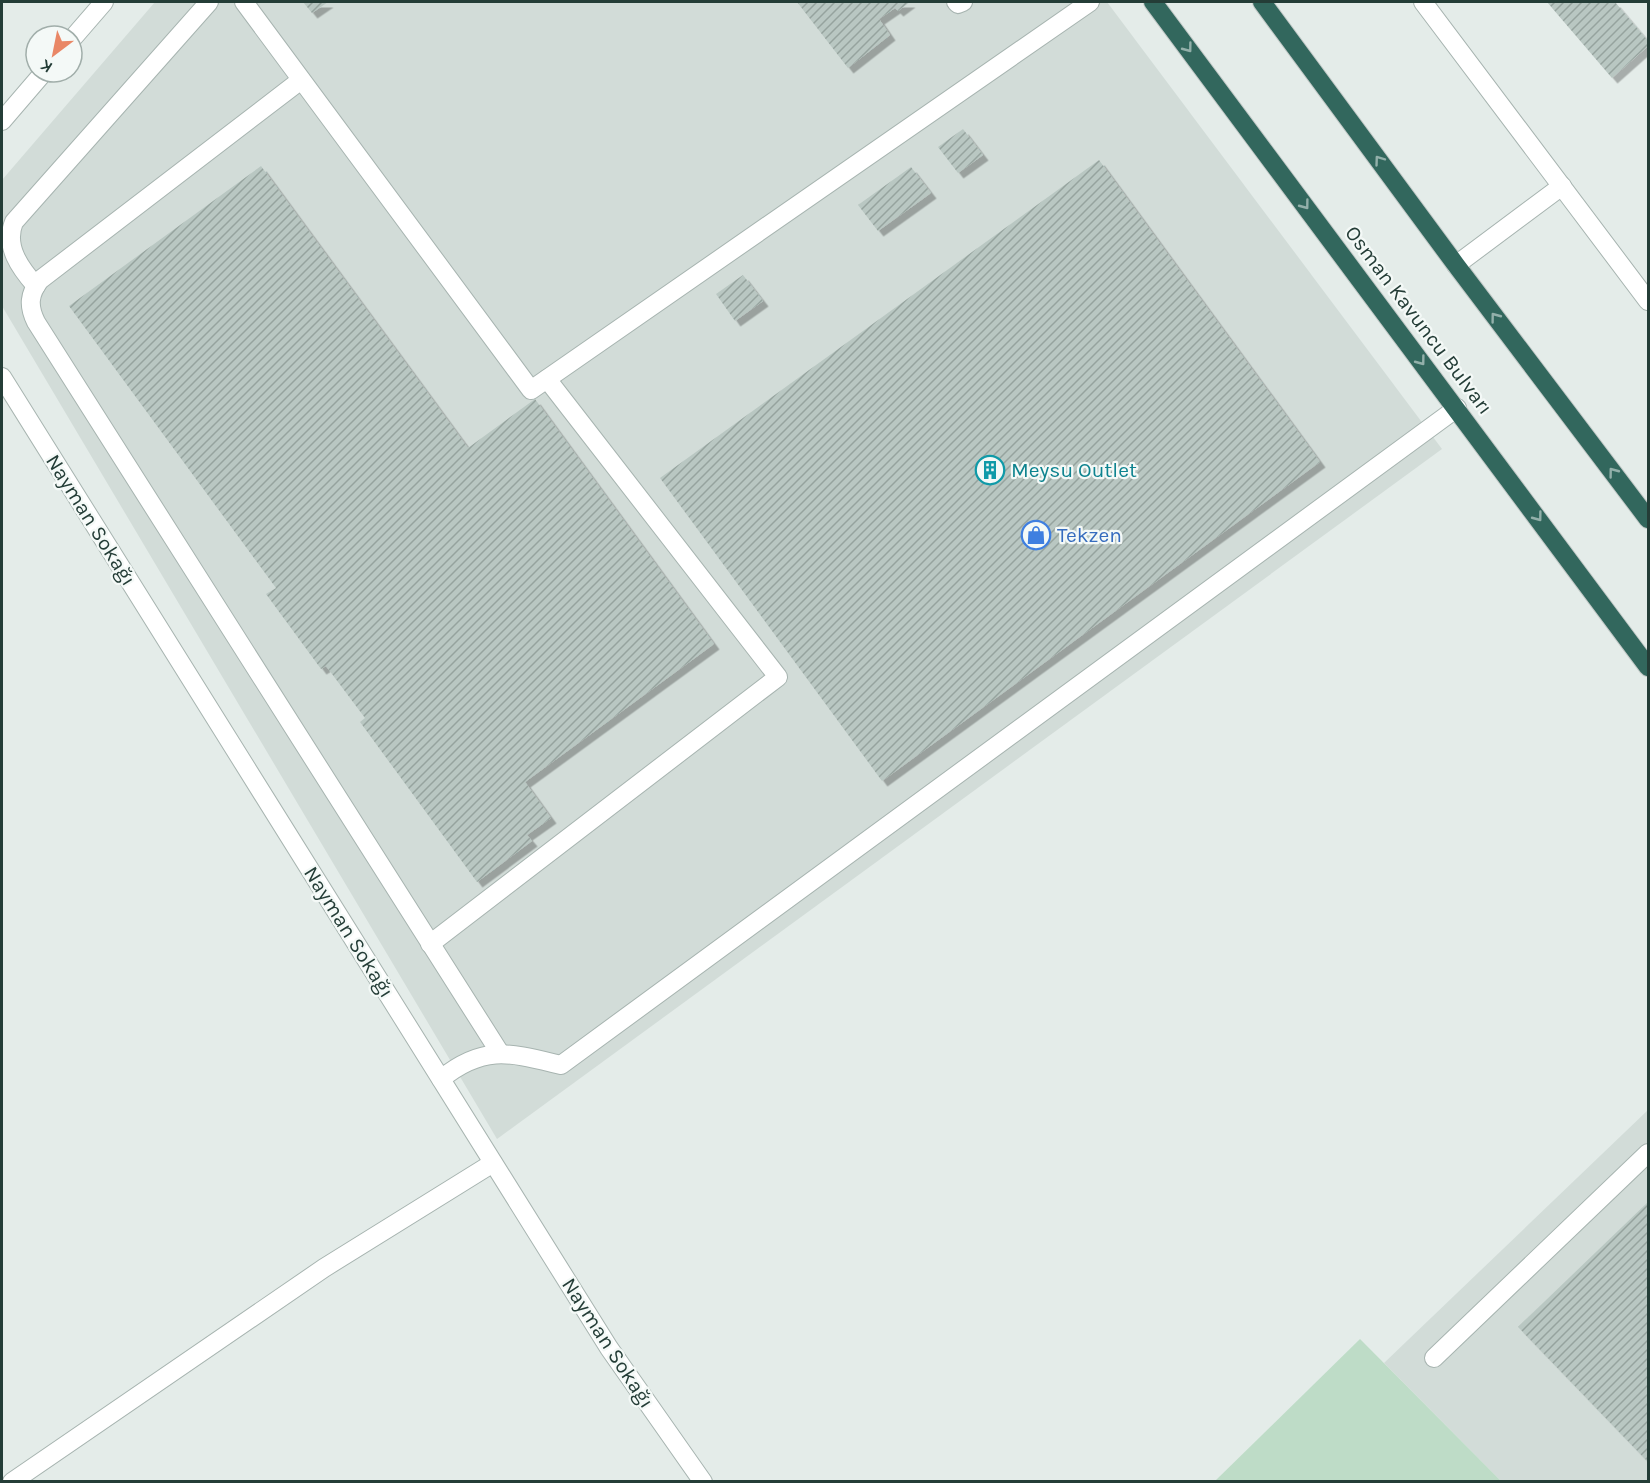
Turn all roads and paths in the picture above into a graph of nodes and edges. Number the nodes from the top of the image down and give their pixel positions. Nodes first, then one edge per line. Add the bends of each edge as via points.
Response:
1 (104, 2) edge
2 (209, 2) edge
3 (244, 2) edge
4 (956, 2) edge
5 (963, 2) edge
6 (1090, 2) edge
7 (1153, 2) edge
8 (1262, 2) edge
9 (1423, 2) edge
10 (84, 25) edge
11 (302, 80) junction
12 (34, 84) edge
13 (2, 121) edge
14 (1562, 186) junction
15 (1456, 265) junction
16 (36, 285) junction
17 (1648, 301) edge
18 (2, 377) edge
19 (547, 379) junction
20 (1457, 408) junction
21 (1648, 519) edge
22 (1648, 667) edge
23 (430, 944) junction
24 (500, 1053) junction
25 (441, 1079) junction
26 (1648, 1153) edge
27 (493, 1163) junction
28 (1434, 1358) dead end
29 (12, 1482) edge
30 (703, 1482) edge

1 - 10 street
2 - 16 street via 14,222 10,241 13,251
3 - 11 street
4 - 5 street
6 - 19 street
7 -> 20 highway, Osman Kavuncu Bulvarı
15 -> 8 highway
9 - 14 street
11 - 16 street
11 - 19 street via 531,390
12 - 13 street
14 - 15 street
14 - 17 street
21 -> 15 highway
16 - 23 street via 30,300 36,322
18 - 25 street, Nayman Sokağı
19 - 23 street via 778,677
20 -> 22 highway, Osman Kavuncu Bulvarı
20 - 24 street via 561,1065
23 - 24 street
24 - 25 street via 468,1061
25 - 27 street, Nayman Sokağı
26 - 28 street
27 - 29 street via 324,1268
27 - 30 street, Nayman Sokağı via 609,1348

